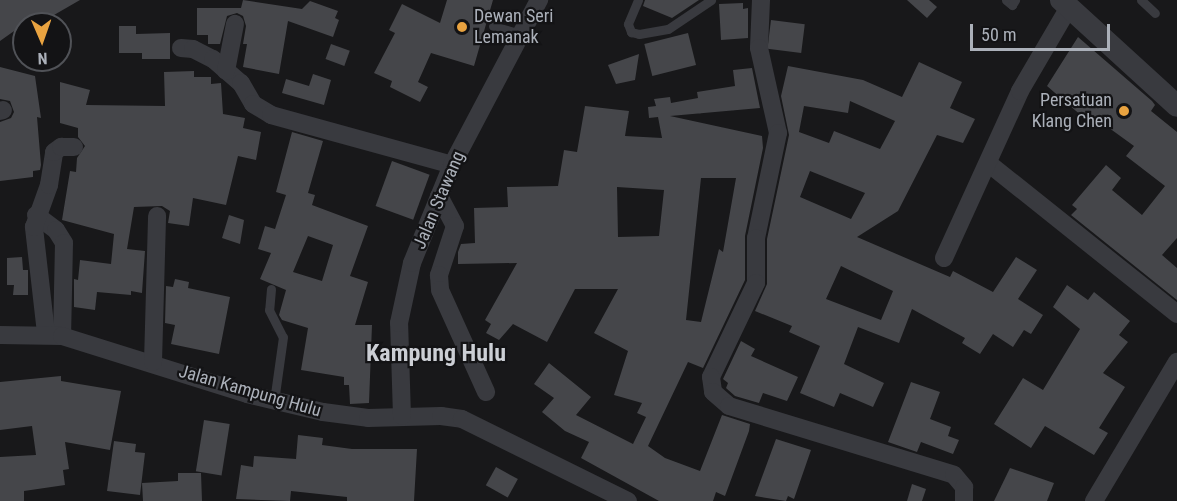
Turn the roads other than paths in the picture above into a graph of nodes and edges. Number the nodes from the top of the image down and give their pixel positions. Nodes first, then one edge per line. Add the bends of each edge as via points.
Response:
1 (539, 0) edge
2 (638, 0) edge
3 (711, 0) edge
4 (761, 0) edge
5 (1006, 0) edge
6 (1015, 0) edge
7 (1141, 0) edge
8 (1065, 4) edge
9 (1155, 13) dead end
10 (235, 24) dead end
11 (494, 26) dead end
12 (521, 34) junction
13 (181, 48) dead end
14 (226, 71) junction
15 (1177, 106) edge
16 (74, 147) dead end
17 (988, 164) junction
18 (452, 165) junction
19 (439, 196) junction
20 (36, 215) junction
21 (157, 216) dead end
22 (944, 258) dead end
23 (271, 289) dead end
24 (1177, 314) edge
25 (0, 335) edge
26 (54, 335) junction
27 (153, 362) junction
28 (1177, 362) edge
29 (486, 392) dead end
30 (274, 401) junction
31 (402, 416) junction
32 (628, 501) edge
33 (964, 501) edge
34 (1094, 501) edge

1 - 12 street, Jalan Stawang
2 - 3 lane via 628,24 631,32 639,34 668,29
4 - 33 street via 759,48 778,133 756,238 756,283 711,377 713,392 729,406 954,475 964,487
5 - 6 lane via 1012,5
7 - 9 lane
8 - 15 street
8 - 17 street
10 - 14 street
11 - 12 lane
12 - 18 street, Jalan Stawang
13 - 14 street via 204,52
14 - 18 street via 241,83 253,104 270,115
16 - 20 street via 65,146 54,152 49,184
17 - 22 street
17 - 24 street
18 - 19 street, Jalan Stawang
19 - 29 street via 455,223 439,275 440,290
19 - 31 street, Jalan Stawang via 401,301
20 - 26 street via 34,226
20 - 26 street via 56,230 64,243
21 - 27 street
23 - 30 lane via 269,310 283,337
25 - 26 street, Jalan Kampung Hulu
26 - 27 street, Jalan Kampung Hulu
27 - 30 street, Jalan Kampung Hulu
28 - 34 street
30 - 31 street, Jalan Kampung Hulu via 348,417
31 - 32 street, Jalan Kampung Hulu via 441,416 484,427

